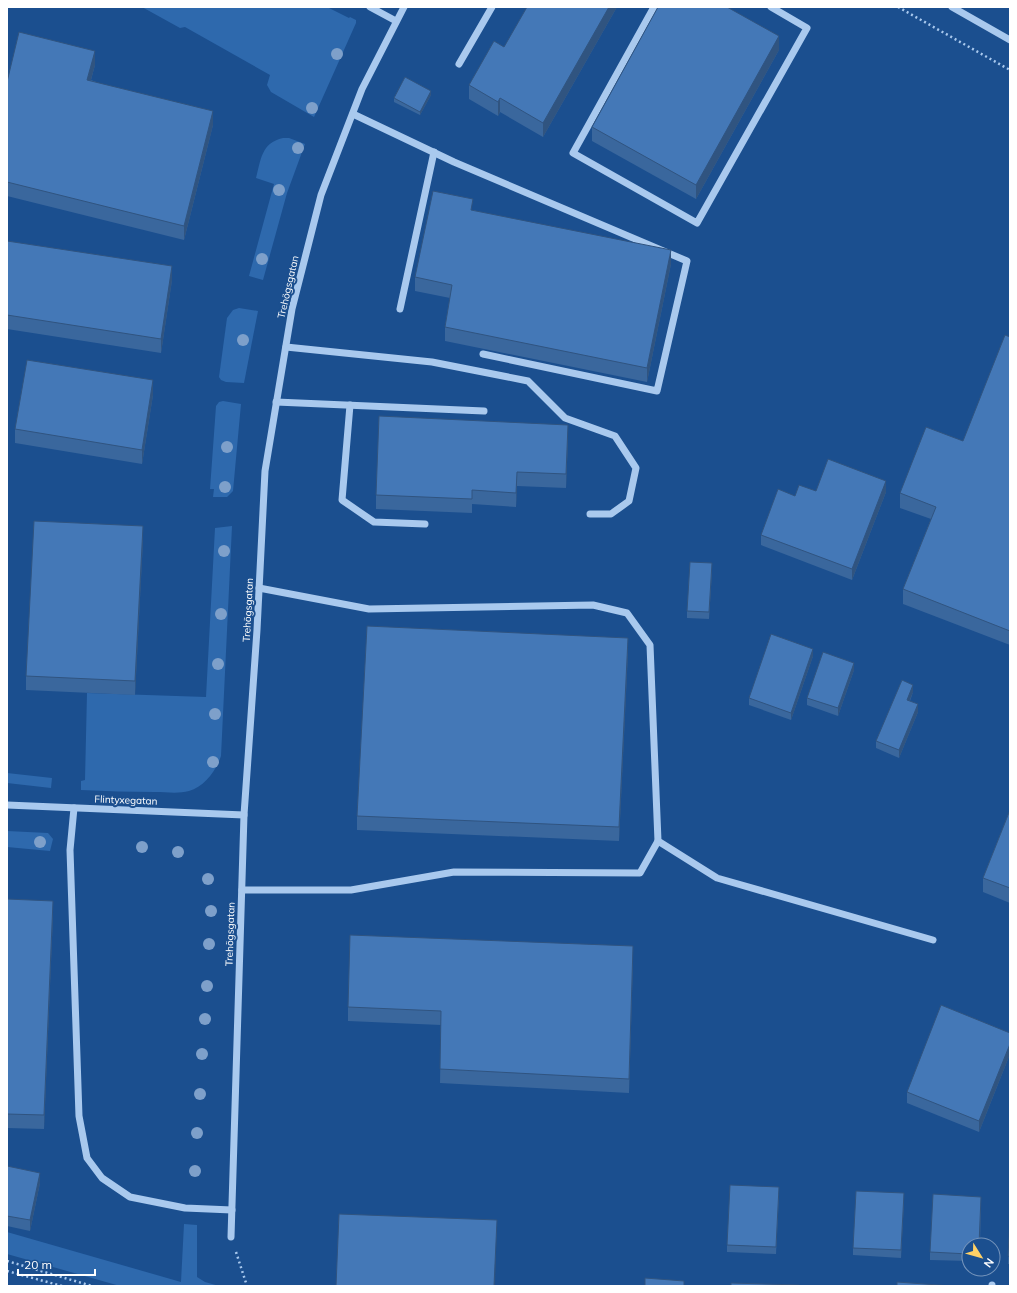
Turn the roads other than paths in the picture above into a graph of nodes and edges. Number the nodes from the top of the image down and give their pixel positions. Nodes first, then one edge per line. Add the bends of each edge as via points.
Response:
1 (370, 7) edge
2 (404, 7) edge
3 (492, 7) edge
4 (654, 7) edge
5 (771, 7) edge
6 (952, 7) edge
7 (396, 21) junction
8 (1010, 40) edge
9 (459, 64) dead end
10 (353, 114) junction
11 (434, 152) junction
12 (400, 309) dead end
13 (286, 347) junction
14 (483, 354) edge
15 (276, 402) junction
16 (350, 405) junction
17 (484, 411) dead end
18 (590, 514) dead end
19 (426, 524) dead end
20 (259, 588) junction
21 (7, 805) edge
22 (74, 808) junction
23 (244, 815) junction
24 (658, 841) junction
25 (242, 890) junction
26 (932, 940) dead end
27 (232, 1210) junction
28 (231, 1237) road end

1 - 7 street
2 - 7 street, Trehögsgatan
3 - 9 street
4 - 5 street via 573,153 697,224 807,28
6 - 8 street
7 - 10 street, Trehögsgatan
10 - 11 street
10 - 13 street, Trehögsgatan via 321,195 292,309
11 - 12 street
11 - 14 street via 687,261 657,391
13 - 15 street, Trehögsgatan
13 - 18 street via 432,362 528,381 565,418 615,436 636,468 629,501 611,514
15 - 16 street
15 - 20 street, Trehögsgatan via 265,471
16 - 17 street
16 - 19 street via 342,500 374,522
20 - 23 street, Trehögsgatan
20 - 24 street via 369,609 593,605 626,613 650,644
21 - 22 street, Flintyxegatan
22 - 23 street, Flintyxegatan
22 - 27 street via 70,850 80,1116 87,1158 102,1178 130,1197 185,1208
23 - 25 street, Trehögsgatan
24 - 25 street via 640,873 454,872 351,890
24 - 26 street via 717,878
25 - 27 street, Trehögsgatan
27 - 28 street, Trehögsgatan

